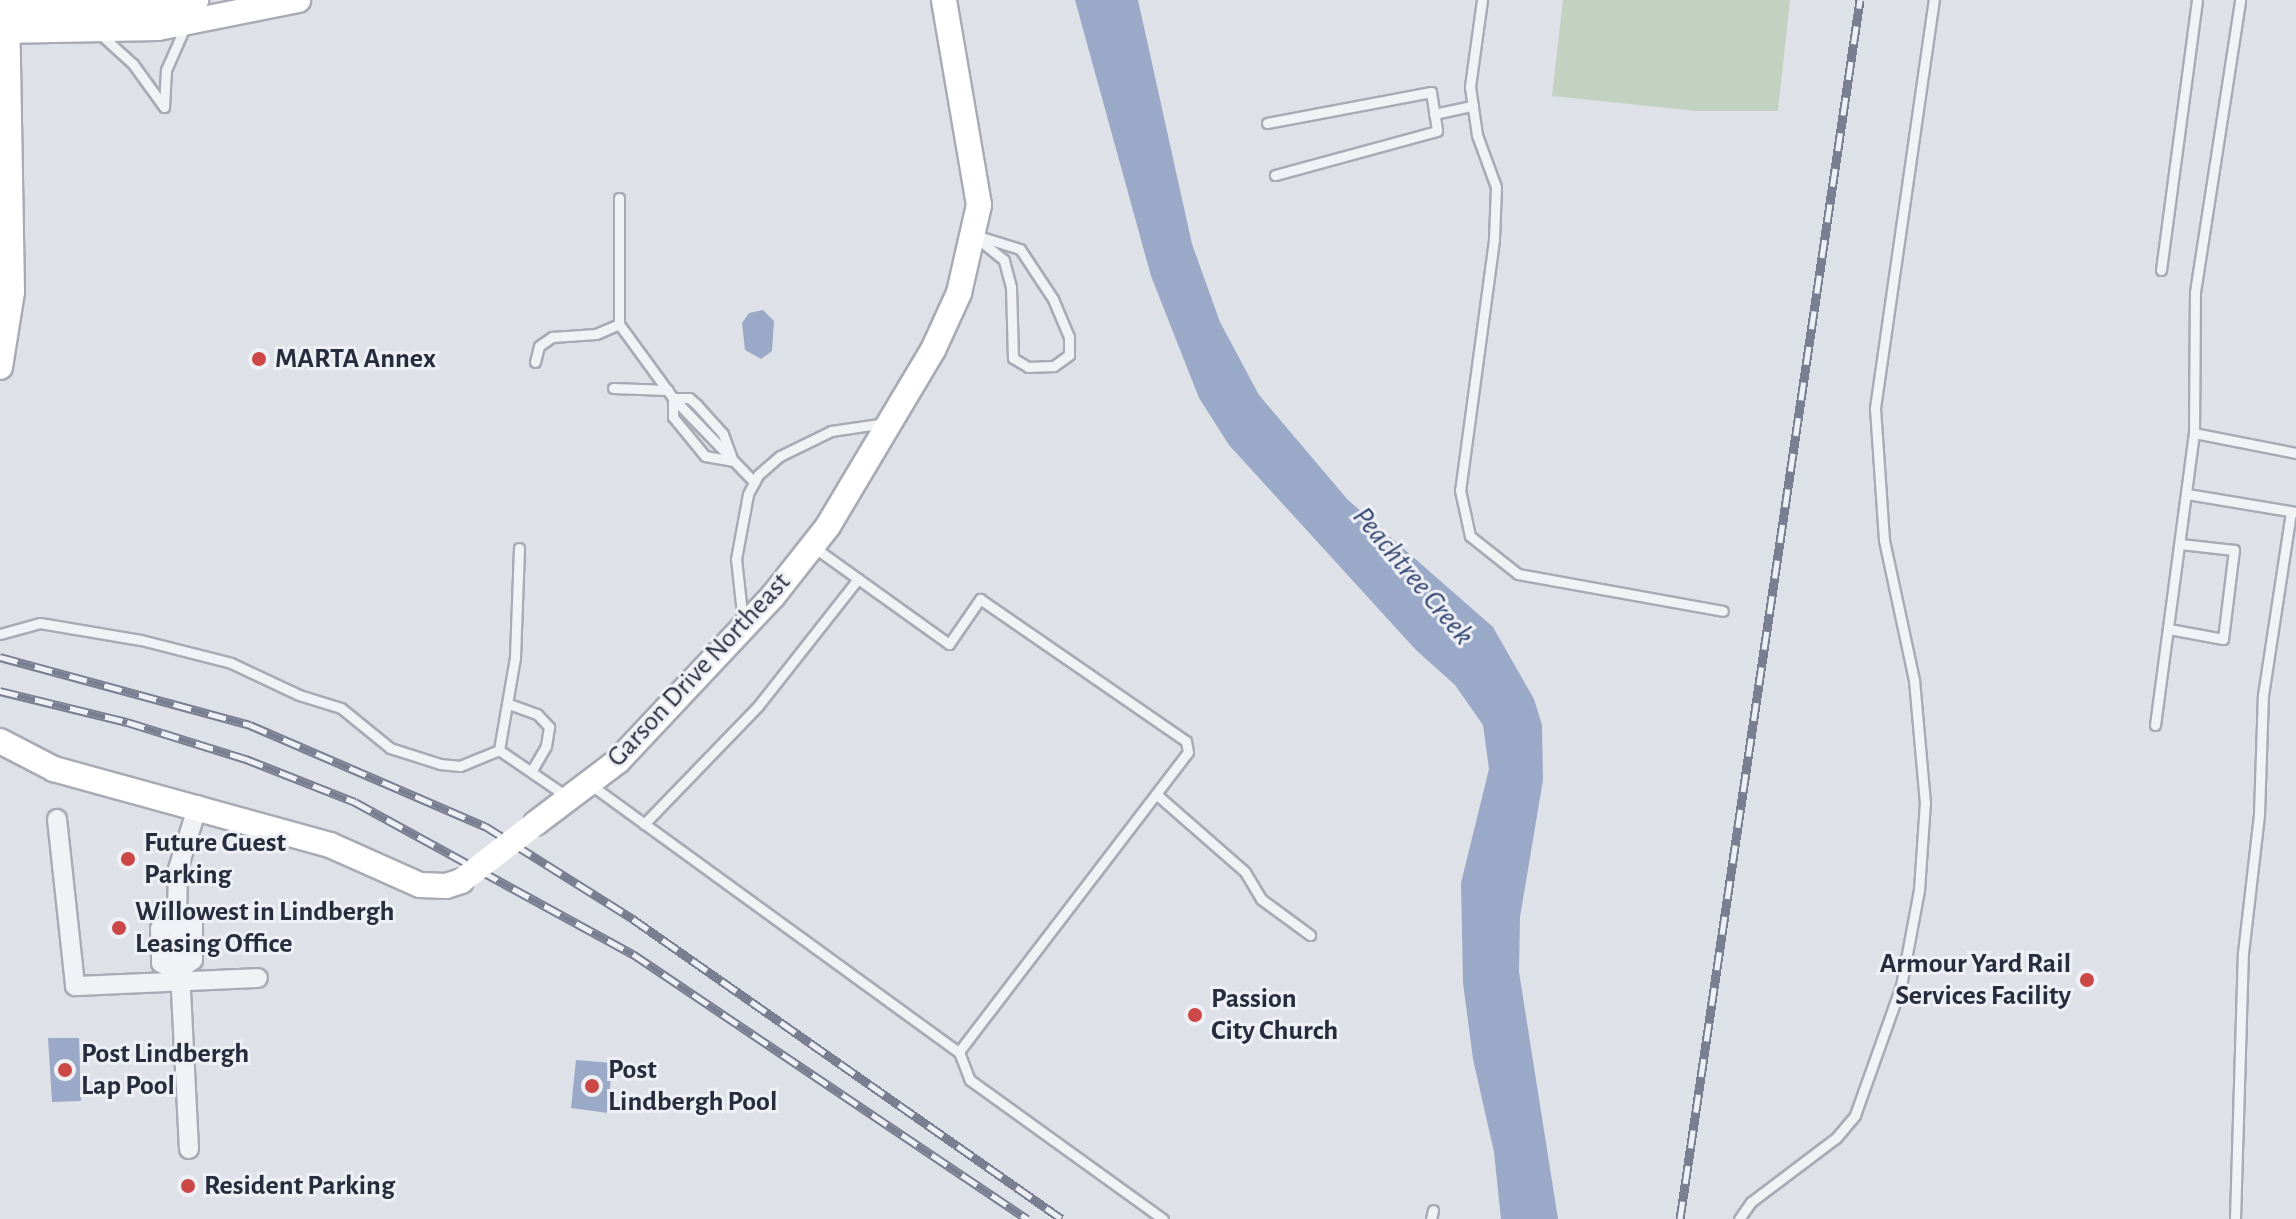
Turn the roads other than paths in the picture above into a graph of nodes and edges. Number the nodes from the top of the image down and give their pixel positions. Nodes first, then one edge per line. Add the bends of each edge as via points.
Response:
1 (298, 0) edge
2 (944, 0) edge
3 (1482, 0) edge
4 (1934, 0) edge
5 (2197, 0) edge
6 (2240, 0) edge
7 (156, 4) edge
8 (192, 11) edge
9 (4, 17) edge
10 (98, 32) junction
11 (1473, 106) junction
12 (1434, 114) junction
13 (1267, 123) dead end
14 (1275, 175) dead end
15 (619, 198) dead end
16 (6, 203) edge
17 (972, 234) junction
18 (2161, 270) dead end
19 (619, 324) junction
20 (4, 333) edge
21 (535, 362) dead end
22 (0, 367) edge
23 (613, 388) dead end
24 (670, 394) junction
25 (894, 422) junction
26 (2194, 433) junction
27 (2296, 453) edge
28 (733, 461) junction
29 (754, 482) junction
30 (2187, 494) junction
31 (2293, 512) edge
32 (2180, 544) junction
33 (812, 546) junction
34 (519, 548) dead end
35 (858, 579) junction
36 (1723, 611) dead end
37 (743, 628) junction
38 (2169, 629) junction
39 (0, 634) edge
40 (509, 704) junction
41 (2155, 725) dead end
42 (0, 741) edge
43 (499, 750) junction
44 (532, 770) junction
45 (578, 791) junction
46 (1156, 794) junction
47 (198, 805) junction
48 (57, 819) dead end
49 (644, 824) junction
50 (177, 916) junction
51 (1310, 935) dead end
52 (179, 976) junction
53 (258, 978) dead end
54 (959, 1052) junction
55 (189, 1149) dead end
56 (1163, 1219) edge
57 (1739, 1219) edge
58 (2235, 1219) edge

1 - 8 main road
2 - 17 main road, Garson Drive Northeast via 979,205
3 - 11 lane via 1470,87
4 - 57 lane via 1875,408 1884,540 1914,680 1925,803 1919,890 1901,986 1855,1115 1836,1138 1751,1202
5 - 18 lane
6 - 26 lane via 2195,292
7 - 8 main road
7 - 9 main road
8 - 10 main road
8 - 10 lane via 172,52 164,107 133,64
9 - 10 main road
9 - 16 main road
11 - 12 lane
11 - 36 lane via 1496,187 1494,240 1460,490 1470,536 1518,574
12 - 13 lane via 1431,92
12 - 14 lane via 1437,131
15 - 19 lane
16 - 20 main road
17 - 17 lane via 1004,260 1011,287 1013,358 1028,367 1054,366 1069,355 1069,337 1053,299 1020,249
17 - 25 main road, Garson Drive Northeast via 959,293
19 - 21 lane via 596,334 552,337 539,346
19 - 24 lane
20 - 22 main road
23 - 24 lane
24 - 28 lane
24 - 28 lane via 673,417 705,456
25 - 29 lane via 831,431 780,456
25 - 33 main road, Garson Drive Northeast
26 - 27 lane
26 - 30 lane
28 - 29 lane
29 - 37 lane via 736,559
30 - 31 lane
30 - 32 lane
31 - 58 lane via 2263,695 2259,825 2243,953
32 - 38 lane
32 - 38 lane via 2234,550 2223,639
33 - 35 lane
33 - 37 main road, Garson Drive Northeast
34 - 40 lane
35 - 46 lane via 949,644 980,599 1186,741 1188,752
35 - 49 lane via 758,706
37 - 45 main road, Garson Drive Northeast via 618,761
38 - 41 lane
39 - 43 lane via 40,623 141,640 231,663 341,708 390,748 440,764 460,766
40 - 43 lane
40 - 44 lane via 537,714 549,727 546,746
42 - 47 main road, Garson Drive Northeast via 54,769
43 - 44 lane
44 - 45 lane
45 - 47 main road, Garson Drive Northeast, bridge via 461,881 446,886 420,885 330,845
45 - 49 lane
46 - 51 lane via 1245,872 1261,899
46 - 54 lane
47 - 50 street via 178,869
48 - 52 street via 75,986
49 - 54 lane
50 - 52 street via 193,923 193,960
50 - 52 street via 160,929 161,963
52 - 53 street
52 - 55 street
54 - 56 lane via 970,1080

